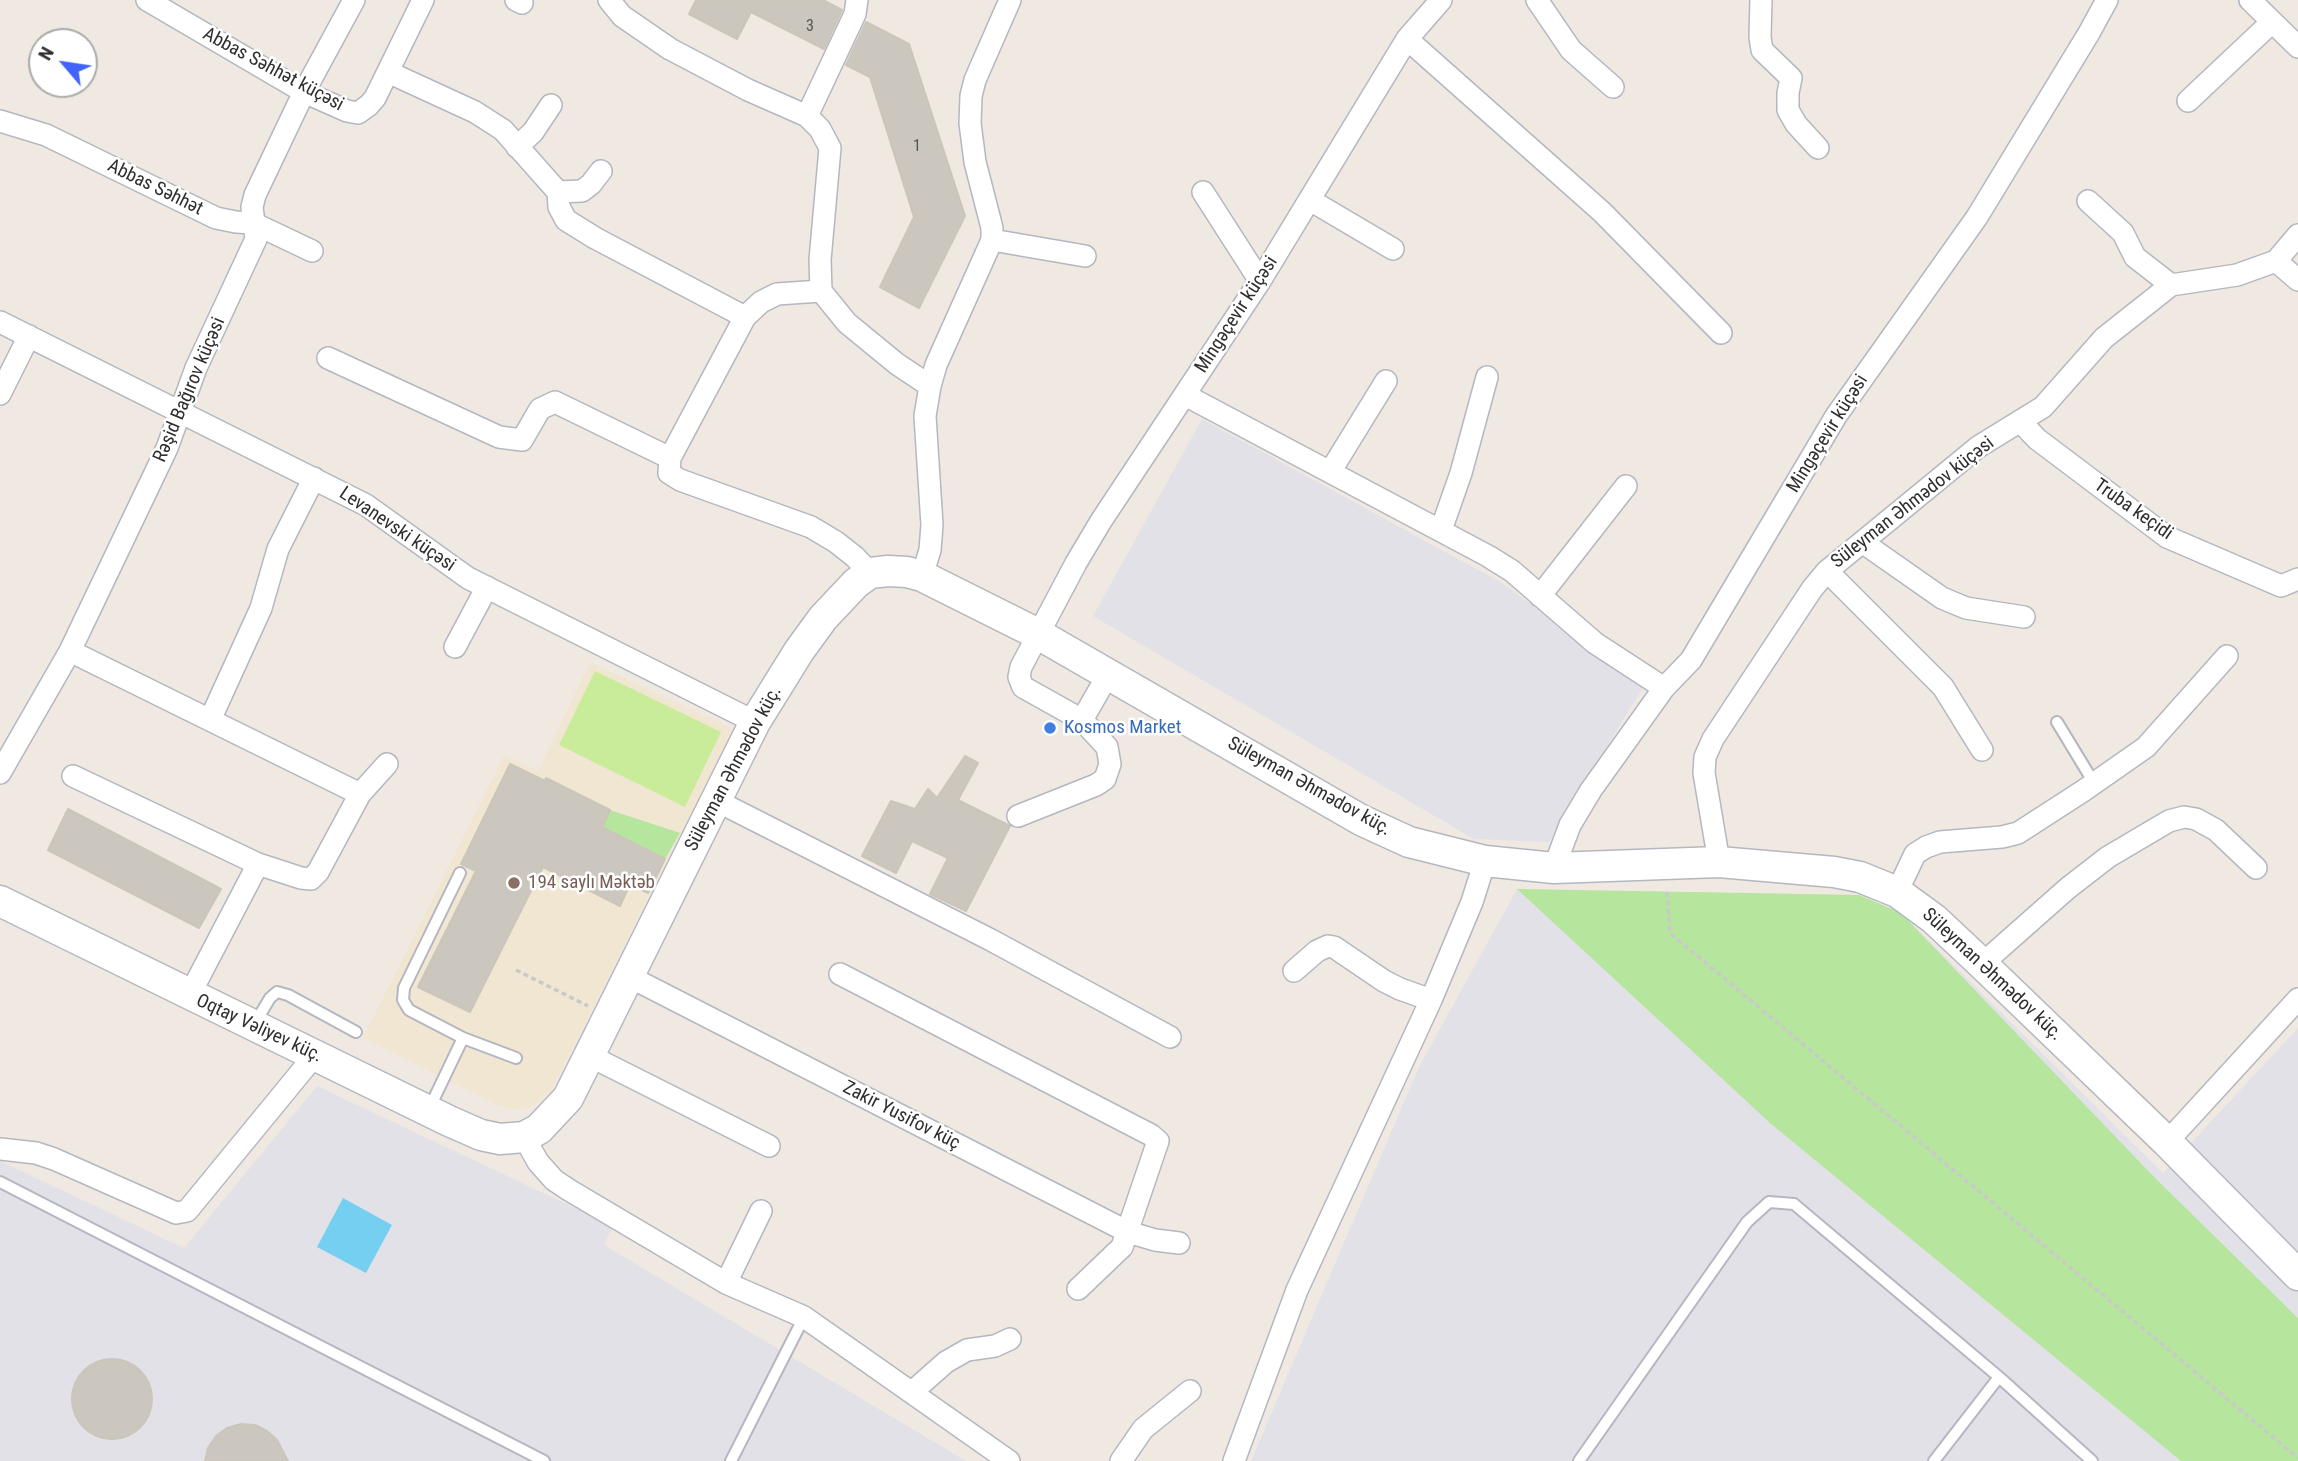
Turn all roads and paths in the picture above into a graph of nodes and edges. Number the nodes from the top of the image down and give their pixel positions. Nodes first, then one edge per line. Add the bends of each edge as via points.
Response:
1 (147, 0) edge
2 (354, 0) edge
3 (423, 0) edge
4 (609, 0) edge
5 (857, 0) edge
6 (1010, 0) edge
7 (1441, 0) edge
8 (1537, 0) edge
9 (1761, 0) edge
10 (2107, 0) edge
11 (2250, 0) edge
12 (2272, 22) junction
13 (1407, 39) junction
14 (2298, 47) edge
15 (388, 72) junction
16 (1613, 87) dead end
17 (304, 92) junction
18 (2189, 101) dead end
19 (551, 105) dead end
20 (807, 116) junction
21 (0, 121) edge
22 (517, 147) junction
23 (1818, 148) dead end
24 (601, 171) dead end
25 (558, 192) junction
26 (1203, 192) dead end
27 (1310, 200) junction
28 (2088, 201) dead end
29 (253, 223) junction
30 (2298, 235) edge
31 (992, 240) junction
32 (1393, 249) dead end
33 (312, 251) dead end
34 (1085, 256) dead end
35 (2276, 261) junction
36 (2298, 280) edge
37 (1260, 281) junction
38 (2171, 285) junction
39 (821, 290) junction
40 (745, 317) junction
41 (0, 322) edge
42 (1721, 334) dead end
43 (29, 336) junction
44 (328, 358) dead end
45 (1487, 377) dead end
46 (1385, 382) dead end
47 (930, 386) junction
48 (0, 394) edge
49 (1185, 395) junction
50 (180, 411) junction
51 (2020, 421) junction
52 (670, 458) junction
53 (1330, 472) junction
54 (314, 478) junction
55 (1626, 485) dead end
56 (1441, 530) junction
57 (1862, 542) junction
58 (1827, 571) junction
59 (870, 573) junction
60 (922, 576) junction
61 (2290, 582) edge
62 (486, 587) junction
63 (1540, 596) junction
64 (2298, 601) edge
65 (2024, 617) dead end
66 (1038, 634) junction
67 (455, 647) dead end
68 (70, 651) junction
69 (2227, 656) dead end
70 (1109, 673) junction
71 (1664, 688) junction
72 (210, 720) junction
73 (1082, 720) junction
74 (754, 722) junction
75 (2057, 722) dead end
76 (1982, 750) dead end
77 (387, 764) dead end
78 (0, 773) edge
79 (74, 776) dead end
80 (2094, 783) junction
81 (360, 794) junction
82 (715, 800) junction
83 (1018, 817) dead end
84 (1485, 861) junction
85 (1719, 862) junction
86 (258, 864) junction
87 (1554, 868) junction
88 (2256, 868) dead end
89 (460, 873) dead end
90 (1667, 892) dead end
91 (1897, 892) junction
92 (0, 901) edge
93 (1982, 964) junction
94 (516, 970) dead end
95 (1294, 971) dead end
96 (840, 974) dead end
97 (628, 976) junction
98 (189, 996) junction
99 (2298, 999) edge
100 (1431, 1000) junction
101 (609, 1016) junction
102 (254, 1026) junction
103 (356, 1032) dead end
104 (1170, 1037) dead end
105 (463, 1038) junction
106 (315, 1055) junction
107 (590, 1056) junction
108 (516, 1058) dead end
109 (428, 1111) junction
110 (524, 1137) junction
111 (2167, 1142) junction
112 (769, 1146) dead end
113 (0, 1149) edge
114 (0, 1182) edge
115 (761, 1211) dead end
116 (1128, 1232) junction
117 (1179, 1243) dead end
118 (2298, 1275) edge
119 (726, 1283) junction
120 (1078, 1289) dead end
121 (804, 1317) junction
122 (1010, 1339) dead end
123 (1999, 1377) junction
124 (1190, 1391) dead end
125 (912, 1392) junction
126 (2298, 1458) edge
127 (544, 1461) edge
128 (731, 1461) edge
129 (1009, 1461) edge
130 (1121, 1461) edge
131 (1234, 1461) edge
132 (1579, 1461) edge
133 (1934, 1461) edge
134 (2092, 1461) edge

1 - 17 street, Abbas Səhhət küçəsi
2 - 17 street, Rəşid Bağırov küçəsi
3 - 15 street, Abbas Səhhət küçəsi
4 - 20 street via 622,16 670,49
5 - 20 street via 855,14
6 - 31 street via 971,96 975,162
7 - 13 street, Mingəçevir küçəsi
8 - 16 street via 1571,50
9 - 23 street via 1762,50 1791,78 1788,110
10 - 71 street, Mingəçevir küçəsi via 1977,217 1836,416 1691,660
11 - 12 street
12 - 14 street
12 - 18 street
13 - 27 street, Mingəçevir küçəsi
13 - 42 street via 1602,212
15 - 17 street, Abbas Səhhət küçəsi via 369,106 358,113
15 - 22 street via 475,112 503,130
17 - 29 street, Rəşid Bağırov küçəsi via 255,195
19 - 22 street
20 - 39 street via 830,148
21 - 29 street, Abbas Səhhət via 46,135 216,218
22 - 25 street
24 - 25 street via 582,191
25 - 40 street via 566,220
26 - 37 street
27 - 32 street
27 - 37 street, Mingəçevir küçəsi
28 - 38 street via 2123,233 2135,257
29 - 33 street, Abbas Səhhət
29 - 50 street, Rəşid Bağırov küçəsi via 256,239 251,253
30 - 35 street
31 - 34 street
31 - 47 street
35 - 36 street
35 - 38 street, Süleyman Əhmədov küçəsi via 2237,275
37 - 49 street, Mingəçevir küçəsi
38 - 51 street, Süleyman Əhmədov küçəsi via 2104,338 2043,407
39 - 40 street via 777,294
39 - 47 street via 856,330
40 - 52 street
41 - 43 street, Levanevski küçəsi
43 - 48 street
43 - 50 street, Levanevski küçəsi
44 - 52 street via 499,438 522,440 540,409 555,402
45 - 56 street
46 - 53 street
47 - 60 street via 925,416 932,524
49 - 53 street
49 - 66 street, Mingəçevir küçəsi via 1101,521
50 - 54 street, Levanevski küçəsi
50 - 68 street, Rəşid Bağırov küçəsi via 167,448
51 - 57 street, Süleyman Əhmədov küçəsi via 1978,447
51 - 61 street, Truba keçidi via 2037,439 2167,537
52 - 59 street via 669,473 680,480 811,527 836,542
53 - 56 street
54 - 62 street, Levanevski küçəsi via 366,505
54 - 72 street via 278,549 261,608
55 - 63 street
56 - 63 street via 1512,571
57 - 58 street, Süleyman Əhmədov küçəsi
57 - 65 street via 1942,598 1966,608
58 - 76 street via 1943,687
58 - 85 street, Süleyman Əhmədov küçəsi via 1713,738 1705,757
59 - 60 street, Süleyman Əhmədov küç.
59 - 74 street, Süleyman Əhmədov küç. via 823,618
60 - 66 street, Süleyman Əhmədov küç.
61 - 64 street, Truba keçidi
62 - 67 street
62 - 74 street, Levanevski küçəsi
63 - 71 street via 1595,643
66 - 70 street, Süleyman Əhmədov küç.
66 - 73 street, Mingəçevir küçəsi via 1021,667 1023,687
68 - 72 street
68 - 78 street, Rəşid Bağırov küçəsi
69 - 80 street via 2146,747
70 - 73 street
70 - 84 street, Süleyman Əhmədov küç. via 1361,820 1409,842
71 - 87 street, Mingəçevir küçəsi via 1591,790 1570,825
72 - 81 street
73 - 83 street via 1107,747 1110,764 1105,779
74 - 82 street, Süleyman Əhmədov küç.
75 - 80 lane
77 - 81 street
79 - 86 street
80 - 91 street via 2018,833 1926,847 1915,854
81 - 86 street via 311,879
82 - 97 street, Süleyman Əhmədov küç.
82 - 104 street
84 - 87 street, Süleyman Əhmədov küç.
84 - 100 street
85 - 87 street, Süleyman Əhmədov küç.
85 - 91 street, Süleyman Əhmədov küç. via 1834,872
86 - 98 street
88 - 93 street via 2216,830 2196,819 2169,821 2108,857
89 - 105 lane via 404,989 403,1000 409,1010
90 - 126 path via 1670,933
91 - 93 street, Süleyman Əhmədov küç.
92 - 98 street, Oqtay Vəliyev küç.
93 - 111 street, Süleyman Əhmədov küç.
94 - 101 path
95 - 100 street via 1317,951 1334,947 1384,981
96 - 116 street via 1151,1135 1158,1142
97 - 101 street, Süleyman Əhmədov küç.
97 - 116 street, Zakir Yusifov küç
98 - 102 street, Oqtay Vəliyev küç.
99 - 111 street
100 - 131 street via 1297,1290
101 - 107 street, Süleyman Əhmədov küç.
102 - 103 lane via 277,992
102 - 106 street, Oqtay Vəliyev küç.
105 - 108 lane
105 - 109 lane
106 - 109 street, Oqtay Vəliyev küç.
106 - 113 street via 187,1211 176,1213 36,1153
107 - 110 street, Süleyman Əhmədov küç. via 568,1098 539,1129
107 - 112 street
109 - 110 street, Oqtay Vəliyev küç. via 481,1135
110 - 119 street via 554,1180
111 - 118 street, Süleyman Əhmədov küç.
114 - 127 lane
115 - 119 street
116 - 117 street, Zakir Yusifov küç
116 - 120 street via 1122,1247
119 - 121 street
121 - 125 street
121 - 128 lane
122 - 125 street via 967,1350
123 - 132 lane via 1794,1204 1769,1202 1747,1222
123 - 133 lane
123 - 134 lane
124 - 130 street via 1143,1429
125 - 129 street

